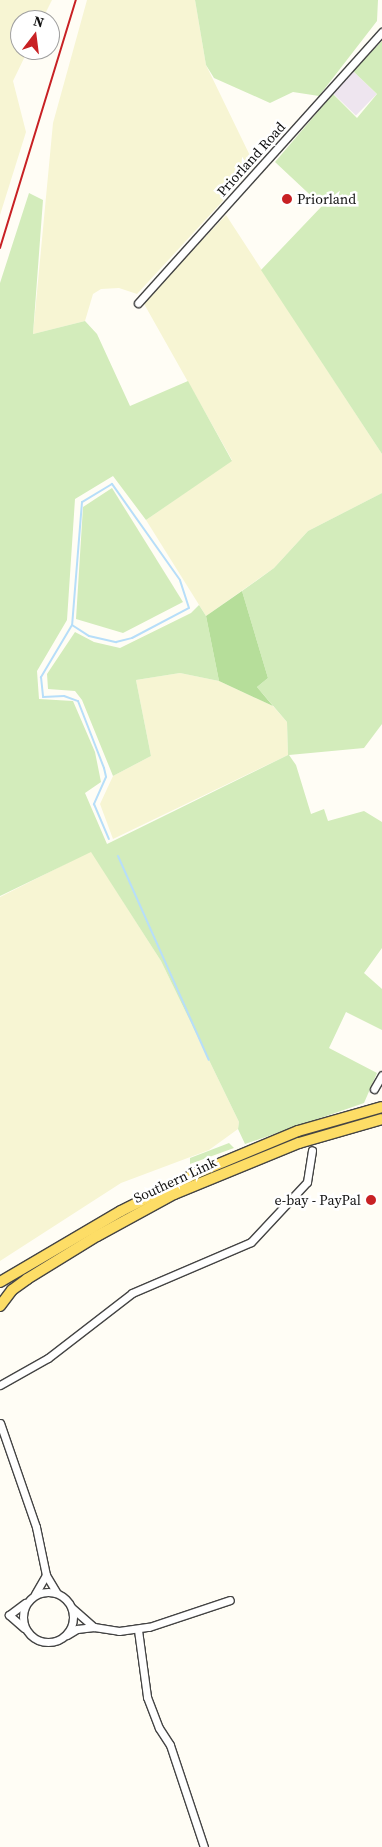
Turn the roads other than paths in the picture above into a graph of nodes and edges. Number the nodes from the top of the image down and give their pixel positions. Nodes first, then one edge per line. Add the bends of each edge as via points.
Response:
1 (382, 32) edge
2 (138, 303) dead end
3 (382, 1075) edge
4 (374, 1089) dead end
5 (382, 1108) edge
6 (382, 1119) edge
7 (312, 1150) dead end
8 (0, 1282) edge
9 (0, 1306) edge
10 (0, 1385) edge
11 (0, 1423) edge
12 (46, 1575) junction
13 (57, 1593) junction
14 (35, 1595) junction
15 (230, 1600) dead end
16 (28, 1601) junction
17 (72, 1608) junction
18 (0, 1615) edge
19 (9, 1616) junction
20 (94, 1627) junction
21 (138, 1630) junction
22 (27, 1632) junction
23 (67, 1635) junction
24 (204, 1847) edge

1 - 2 street, Priorland Road
3 - 4 street
5 - 8 main road, Southern Link via 298,1131 205,1169 120,1211
6 - 9 main road, Southern Link via 249,1162 166,1198 27,1279 12,1290
7 - 10 street via 310,1172 304,1186 251,1242 132,1293 48,1358
11 - 12 street via 36,1526
12 - 13 street
12 - 14 street
13 - 14 street
13 - 17 street
14 - 16 street
15 - 21 street
16 - 19 street
16 - 22 street via 22,1616
17 - 20 street
17 - 23 street via 73,1622
18 - 19 street
19 - 22 street
20 - 21 street
20 - 23 street via 77,1629
21 - 24 street via 147,1697 170,1745
22 - 23 street via 36,1639 50,1642

